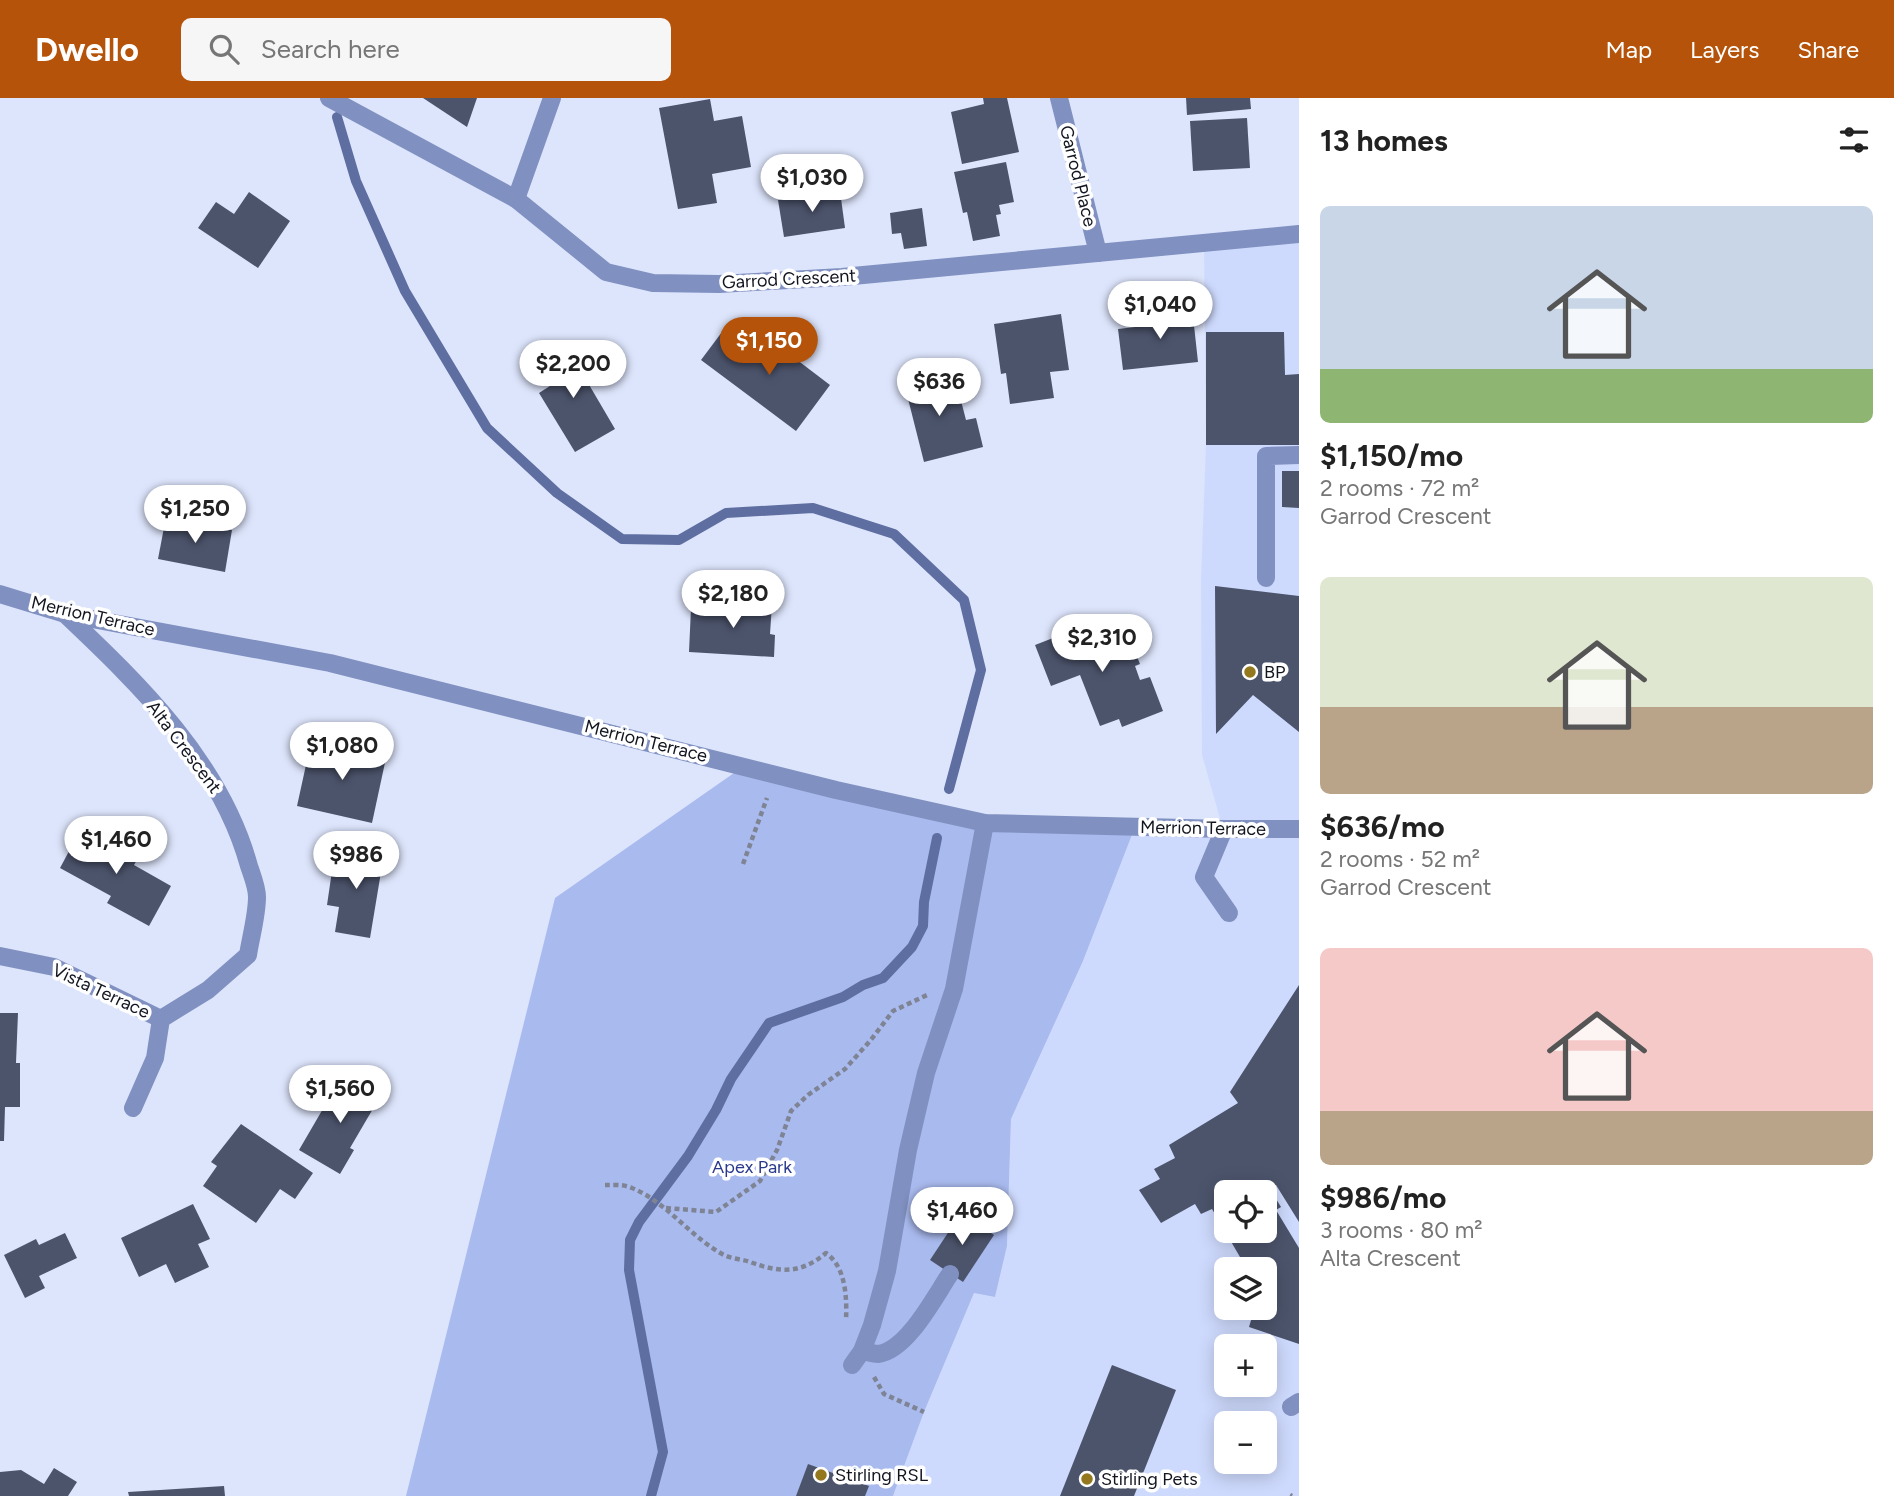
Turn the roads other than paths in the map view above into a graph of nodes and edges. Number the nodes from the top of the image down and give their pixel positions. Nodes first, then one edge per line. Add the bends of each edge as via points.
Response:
1 (329, 98) edge
2 (552, 98) edge
3 (1059, 98) edge
4 (516, 199) junction
5 (1299, 234) edge
6 (1098, 253) junction
7 (1299, 455) edge
8 (1266, 578) dead end
9 (0, 594) edge
10 (65, 614) junction
11 (985, 823) junction
12 (1299, 829) edge
13 (1224, 830) junction
14 (1228, 913) dead end
15 (0, 956) edge
16 (161, 1019) junction
17 (133, 1108) dead end
18 (950, 1273) dead end

1 - 4 street, Garrod Crescent
2 - 4 street
3 - 6 street, Garrod Place
4 - 6 street, Garrod Crescent via 606,272 653,283 842,277
5 - 6 street, Garrod Crescent
7 - 8 street via 1266,456
9 - 10 street, Merrion Terrace
10 - 11 street, Merrion Terrace via 330,663
10 - 16 street, Alta Crescent via 166,718 216,784 242,838 257,896 248,955 208,990
11 - 13 street, Merrion Terrace
11 - 18 street via 954,989 926,1073 908,1150 887,1271 857,1358 888,1350 906,1337
12 - 13 street, Merrion Terrace
13 - 14 street via 1204,877
15 - 16 street, Vista Terrace via 54,967
16 - 17 street via 155,1058

